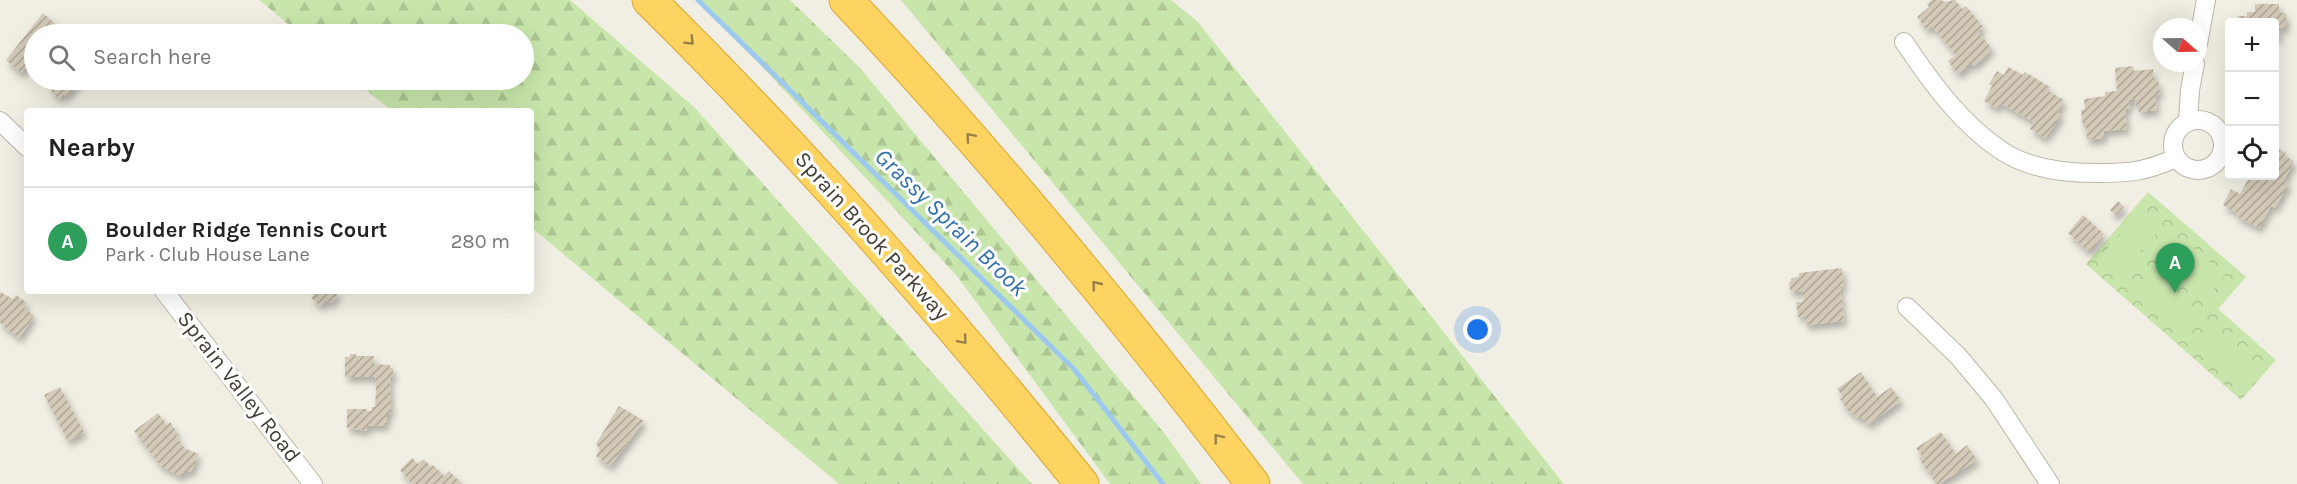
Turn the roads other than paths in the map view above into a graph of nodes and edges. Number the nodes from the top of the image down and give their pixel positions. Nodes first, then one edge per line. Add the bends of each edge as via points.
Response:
1 (649, 0) edge
2 (846, 0) edge
3 (2206, 0) edge
4 (2203, 18) edge
5 (1904, 42) dead end
6 (2193, 72) edge
7 (0, 121) edge
8 (2188, 121) junction
9 (24, 144) edge
10 (2176, 158) junction
11 (166, 294) edge
12 (1907, 307) dead end
13 (313, 484) edge
14 (1082, 484) edge
15 (1253, 484) edge
16 (2050, 484) edge

1 -> 14 highway, Sprain Brook Parkway via 856,216
15 -> 2 highway via 1049,229
3 - 4 street
5 - 10 street via 1931,82 1965,119 2003,152 2026,162 2070,173 2128,173 2151,169
6 - 8 street
7 - 9 street
8 - 10 street via 2173,137
8 - 10 street via 2205,120 2213,124 2223,148 2207,168 2190,169
11 - 13 street, Sprain Valley Road
12 - 16 street via 1995,399

